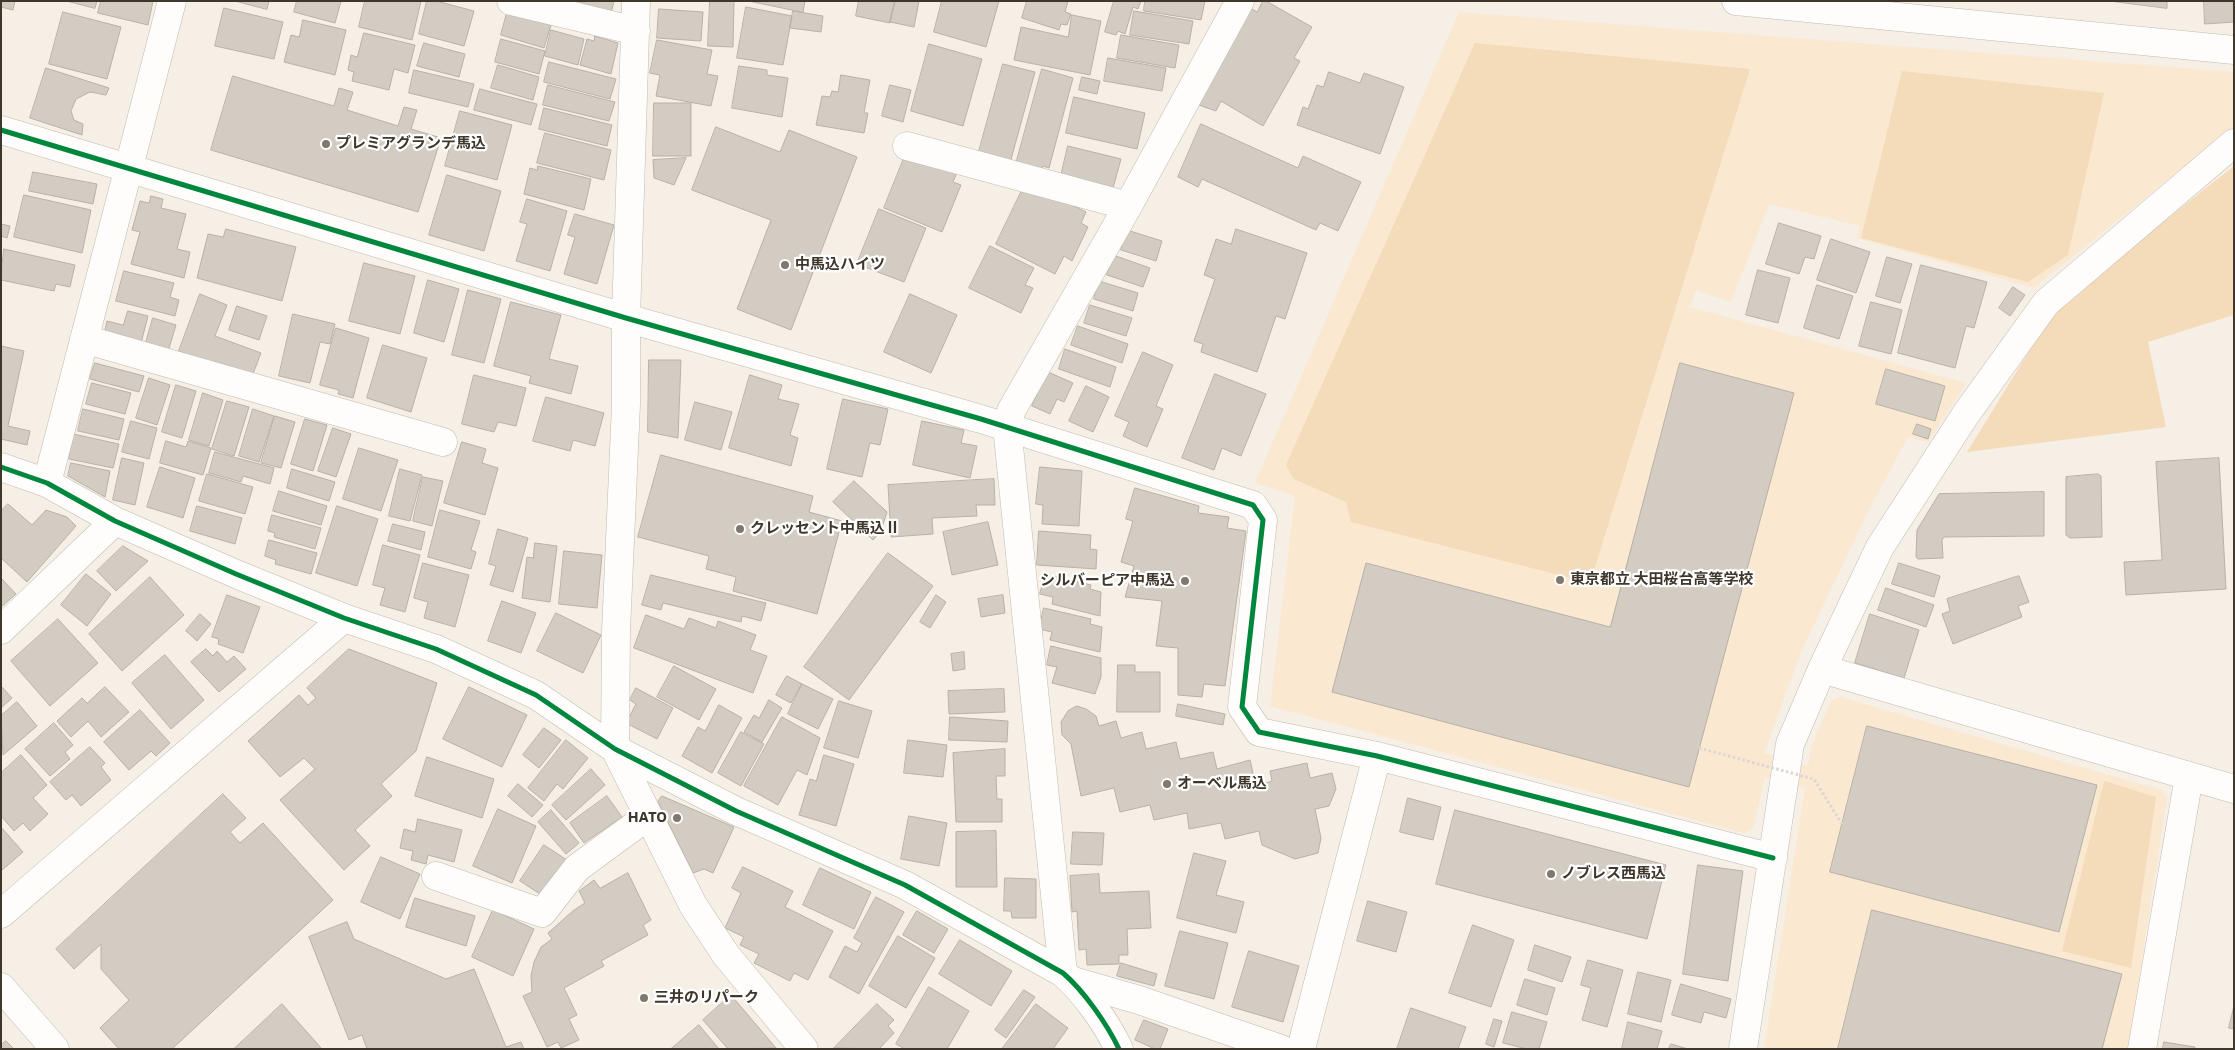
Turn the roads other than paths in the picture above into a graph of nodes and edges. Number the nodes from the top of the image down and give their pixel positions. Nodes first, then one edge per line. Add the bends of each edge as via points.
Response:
1 (172, 1) edge
2 (511, 1) edge
3 (636, 1) edge
4 (1240, 1) edge
5 (1748, 2) edge
6 (636, 31) junction
7 (2234, 50) edge
8 (1, 130) edge
9 (2234, 143) edge
10 (907, 146) dead end
11 (128, 168) junction
12 (1128, 206) junction
13 (626, 318) junction
14 (84, 339) junction
15 (1007, 427) junction
16 (443, 442) dead end
17 (1, 468) edge
18 (47, 483) junction
19 (115, 521) junction
20 (344, 618) junction
21 (1, 630) edge
22 (1822, 669) junction
23 (615, 749) junction
24 (1377, 756) junction
25 (2190, 777) junction
26 (2234, 790) edge
27 (648, 816) junction
28 (1773, 858) junction
29 (436, 876) dead end
30 (1, 914) edge
31 (1068, 977) junction
32 (1, 987) edge
33 (55, 1049) edge
34 (804, 1049) edge
35 (1118, 1049) edge
36 (1281, 1049) edge
37 (1301, 1049) edge
38 (1744, 1049) edge
39 (2142, 1049) edge

1 - 11 street
2 - 6 street
3 - 6 street
4 - 12 street
5 - 7 street
6 - 13 street
8 - 11 street
9 - 22 street via 2046,302 1966,414 1880,547
10 - 12 street
11 - 13 street
11 - 14 street
12 - 15 street via 1011,412
13 - 15 street
13 - 23 street
14 - 16 street
14 - 18 street
15 - 24 street via 1253,506 1263,520 1242,707 1259,732
15 - 31 street
17 - 18 street
18 - 19 street
19 - 20 street
19 - 21 street
20 - 23 street via 436,649 536,696
20 - 30 street
22 - 25 street
22 - 28 street via 1790,744
23 - 27 street
23 - 31 street via 736,810 905,885
24 - 28 street
24 - 37 street
25 - 26 street
25 - 39 street
27 - 29 street via 577,868 542,913
27 - 34 street via 693,905 726,955
28 - 38 street
31 - 35 street via 1112,1035
31 - 36 street
32 - 33 street

